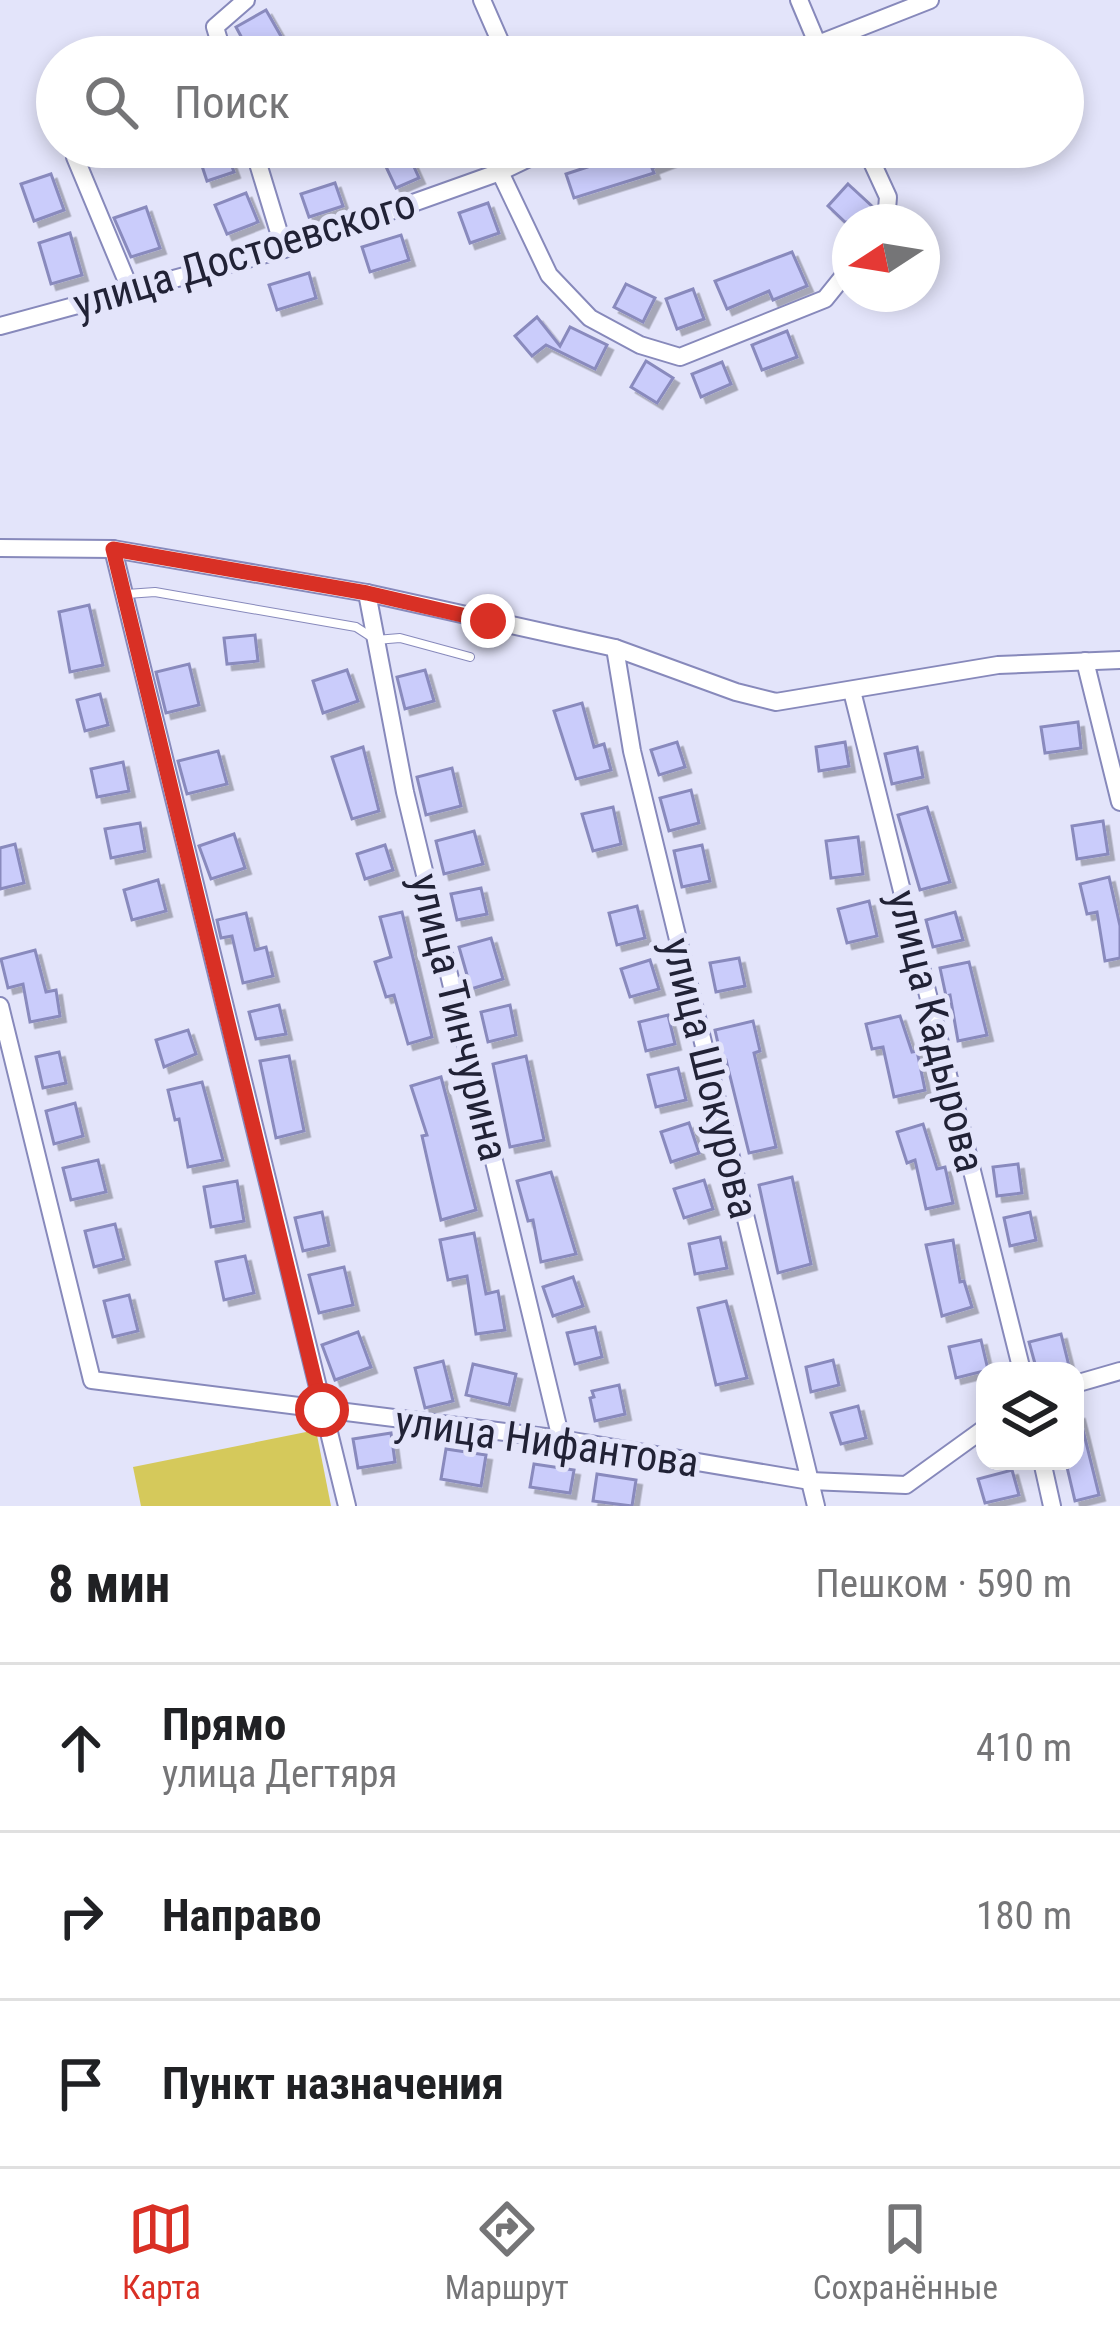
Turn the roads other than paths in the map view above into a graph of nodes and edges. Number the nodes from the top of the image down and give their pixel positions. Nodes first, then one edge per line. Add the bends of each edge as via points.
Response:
1 (245, 0) edge
2 (482, 0) edge
3 (799, 0) edge
4 (930, 0) edge
5 (218, 36) edge
6 (498, 36) edge
7 (815, 36) edge
8 (853, 36) edge
9 (80, 168) edge
10 (259, 168) edge
11 (508, 168) edge
12 (875, 168) edge
13 (500, 172) junction
14 (887, 204) edge
15 (284, 249) junction
16 (130, 289) junction
17 (832, 290) edge
18 (0, 326) edge
19 (0, 548) edge
20 (113, 549) junction
21 (367, 593) junction
22 (124, 594) junction
23 (376, 640) junction
24 (615, 648) junction
25 (470, 657) dead end
26 (1120, 660) edge
27 (1085, 661) junction
28 (852, 692) junction
29 (1120, 802) edge
30 (0, 1006) edge
31 (3, 1037) edge
32 (1020, 1362) edge
33 (1120, 1371) edge
34 (1084, 1381) edge
35 (322, 1410) junction
36 (976, 1434) edge
37 (561, 1439) junction
38 (1044, 1470) edge
39 (810, 1481) junction
40 (347, 1506) edge
41 (816, 1506) edge
42 (1052, 1506) edge

1 - 5 street via 215,27
2 - 6 street
3 - 7 street
4 - 8 street
9 - 16 street
10 - 15 street
11 - 13 street, улица Достоевского
12 - 14 street
13 - 15 street, улица Достоевского
13 - 17 street via 549,275 590,318 640,345 680,357
15 - 16 street, улица Достоевского
16 - 18 street, улица Достоевского
19 - 20 street
20 - 21 street
20 - 22 street
21 - 23 street, улица Тинчурина
21 - 24 street
22 - 23 lane via 155,592 356,627
22 - 35 street
23 - 25 lane via 400,638
23 - 37 street, улица Тинчурина via 405,792
24 - 28 street via 776,702
24 - 39 street, улица Шокурова via 643,797
26 - 27 street
27 - 28 street via 998,665
27 - 29 street
28 - 32 street, улица Кадырова
30 - 31 street
31 - 35 street, улица Нифантова via 92,1380
33 - 34 street
35 - 37 street, улица Нифантова
35 - 40 street
36 - 39 street, улица Нифантова via 906,1484
37 - 39 street, улица Нифантова
38 - 42 street
39 - 41 street, улица Шокурова

